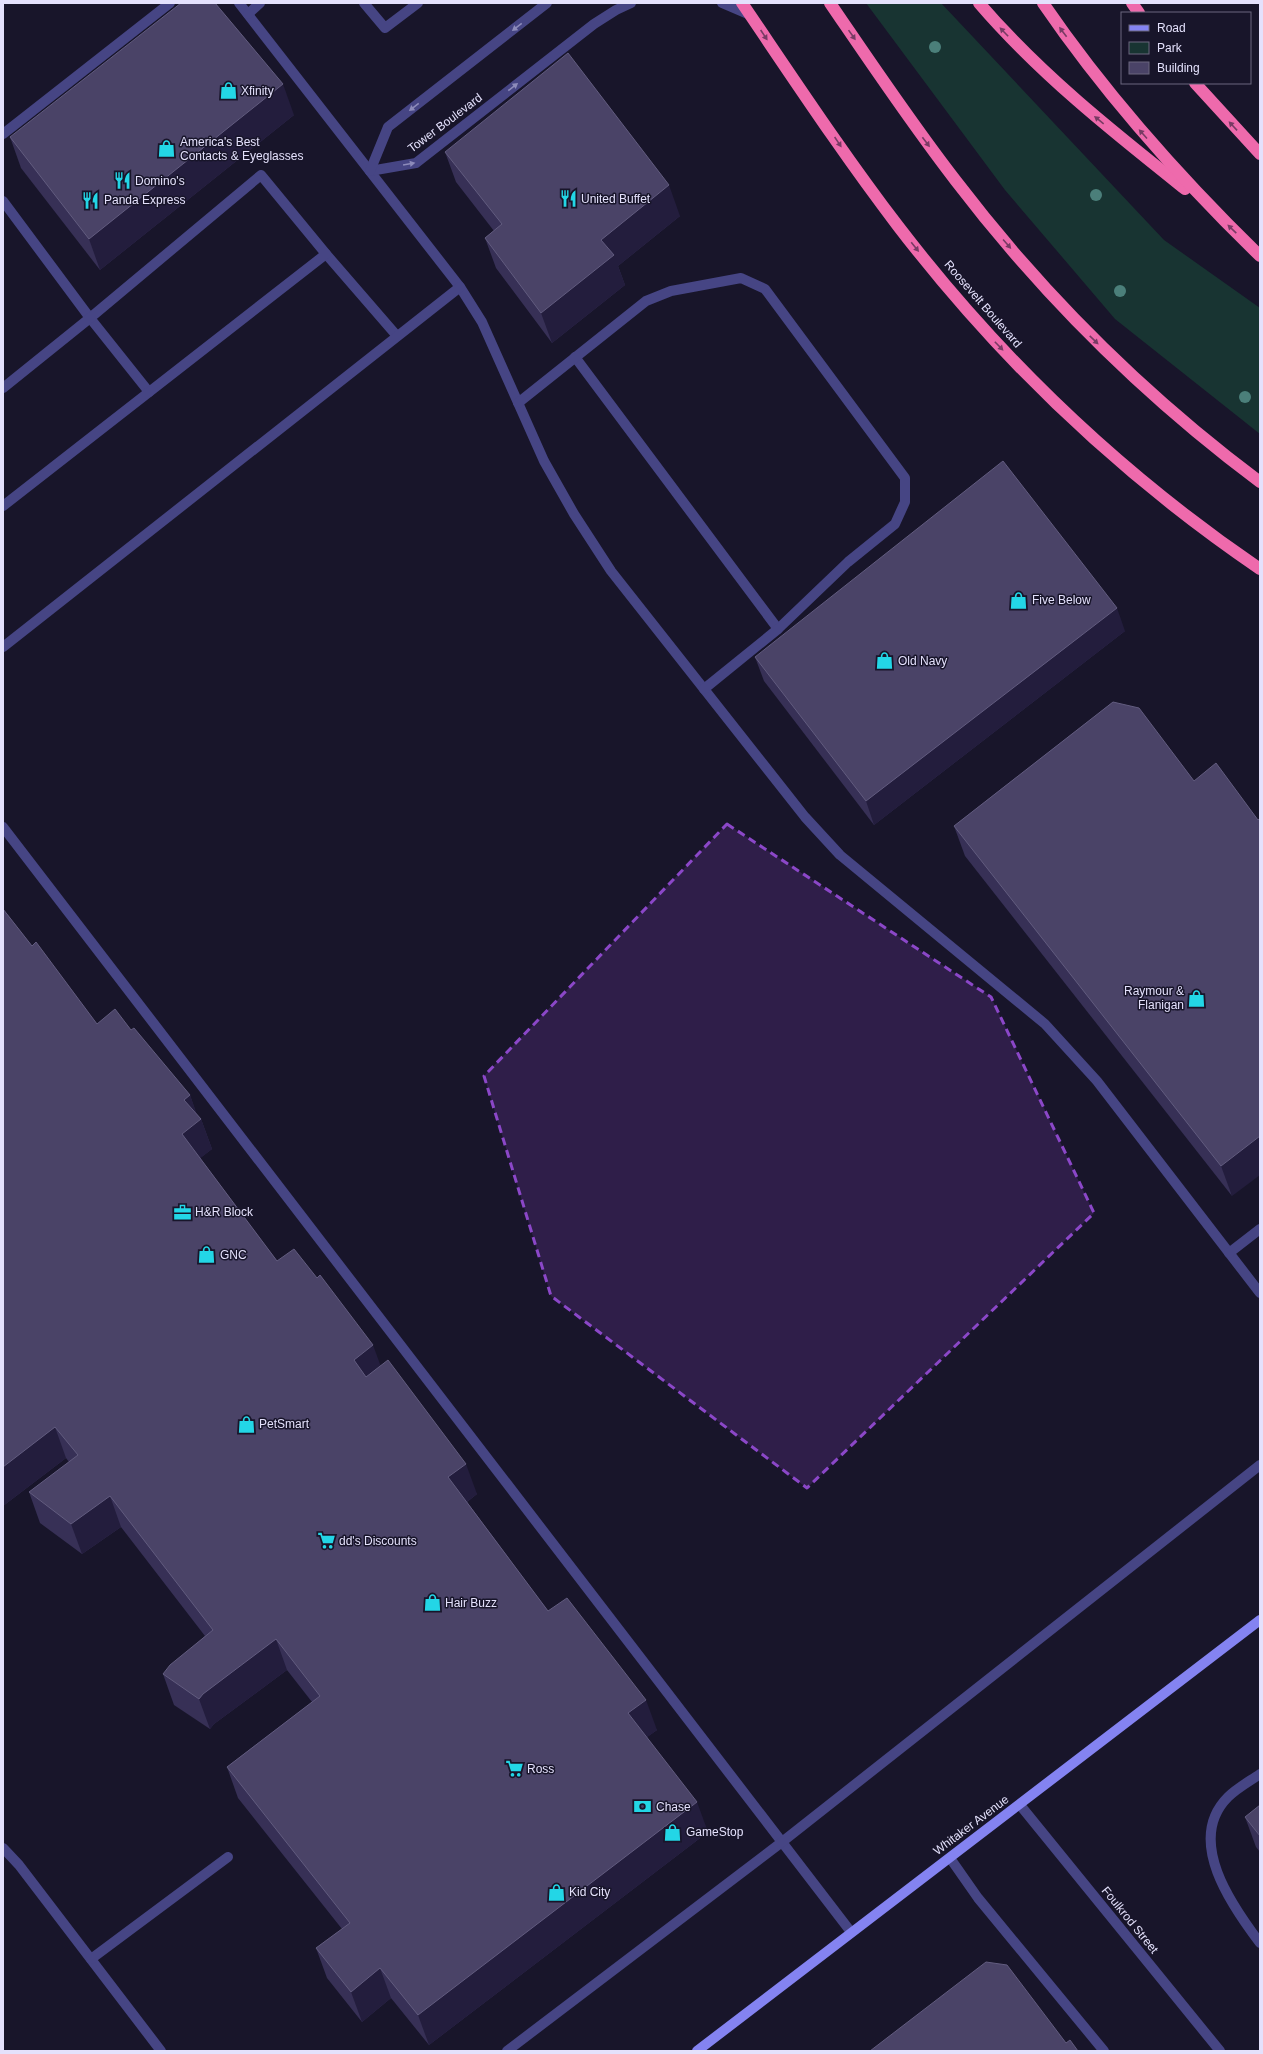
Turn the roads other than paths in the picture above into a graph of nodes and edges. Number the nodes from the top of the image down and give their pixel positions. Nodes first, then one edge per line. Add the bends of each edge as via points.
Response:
1 (170, 3) edge
2 (239, 3) edge
3 (260, 3) edge
4 (364, 3) edge
5 (418, 3) edge
6 (547, 3) edge
7 (631, 3) edge
8 (722, 3) edge
9 (742, 3) edge
10 (830, 3) edge
11 (979, 3) edge
12 (1043, 3) edge
13 (1132, 3) edge
14 (1138, 12) edge
15 (248, 14) junction
16 (750, 15) junction
17 (1196, 84) edge
18 (3, 134) edge
19 (1260, 154) edge
20 (370, 171) junction
21 (3, 200) edge
22 (1217, 214) junction
23 (326, 254) junction
24 (1260, 256) edge
25 (460, 287) junction
26 (90, 318) junction
27 (397, 336) junction
28 (575, 357) junction
29 (3, 388) edge
30 (149, 392) junction
31 (518, 403) junction
32 (1260, 482) edge
33 (3, 506) edge
34 (1260, 569) edge
35 (778, 629) junction
36 (3, 647) edge
37 (704, 689) junction
38 (3, 827) edge
39 (1260, 1229) edge
40 (1229, 1253) junction
41 (1260, 1293) edge
42 (1260, 1465) edge
43 (1260, 1620) edge
44 (1260, 1774) edge
45 (1020, 1805) junction
46 (782, 1842) junction
47 (3, 1848) edge
48 (228, 1857) dead end
49 (950, 1858) junction
50 (851, 1932) junction
51 (1260, 1943) edge
52 (91, 1959) junction
53 (161, 2051) edge
54 (507, 2051) edge
55 (697, 2051) edge
56 (1104, 2051) edge
57 (1220, 2051) edge

1 - 18 street
2 - 15 street
3 - 15 street
4 - 5 street via 384,28
6 -> 20 street via 388,127
20 -> 7 street, Tower Boulevard via 416,163 594,24
8 - 16 street
9 - 16 highway, Roosevelt Boulevard
10 -> 32 highway via 956,182 1045,288 1091,337 1144,386
22 -> 11 highway via 1089,113 1045,73
22 -> 12 highway via 1133,122
13 - 14 highway
15 - 20 street
16 -> 34 highway, Roosevelt Boulevard via 898,226 991,337 1040,388 1150,488 1210,535
19 -> 17 highway
20 - 25 street
21 - 26 street
24 -> 22 highway
23 - 26 street via 261,175
23 - 27 street
23 - 30 street
25 - 27 street
25 - 31 street via 482,322
26 - 29 street
26 - 30 street
27 - 36 street
28 - 31 street
28 - 35 street
28 - 35 street via 646,300 671,291 742,278 765,289 905,478 905,502 895,524 848,562
30 - 33 street
31 - 37 street via 544,462 574,514 611,570
35 - 37 street
37 - 40 street via 806,817 840,855 1045,1024 1097,1081
38 - 46 street
39 - 40 street
40 - 41 street
42 - 46 street
43 - 45 street, Whitaker Avenue
44 - 51 street via 1227,1797 1215,1817 1210,1843 1216,1870 1228,1897
45 - 49 street, Whitaker Avenue
45 - 57 street, Foulkrod Street
46 - 50 street
46 - 54 street
47 - 52 street
48 - 52 street
49 - 50 street, Whitaker Avenue
49 - 56 street via 978,1898
50 - 55 street, Whitaker Avenue
52 - 53 street

